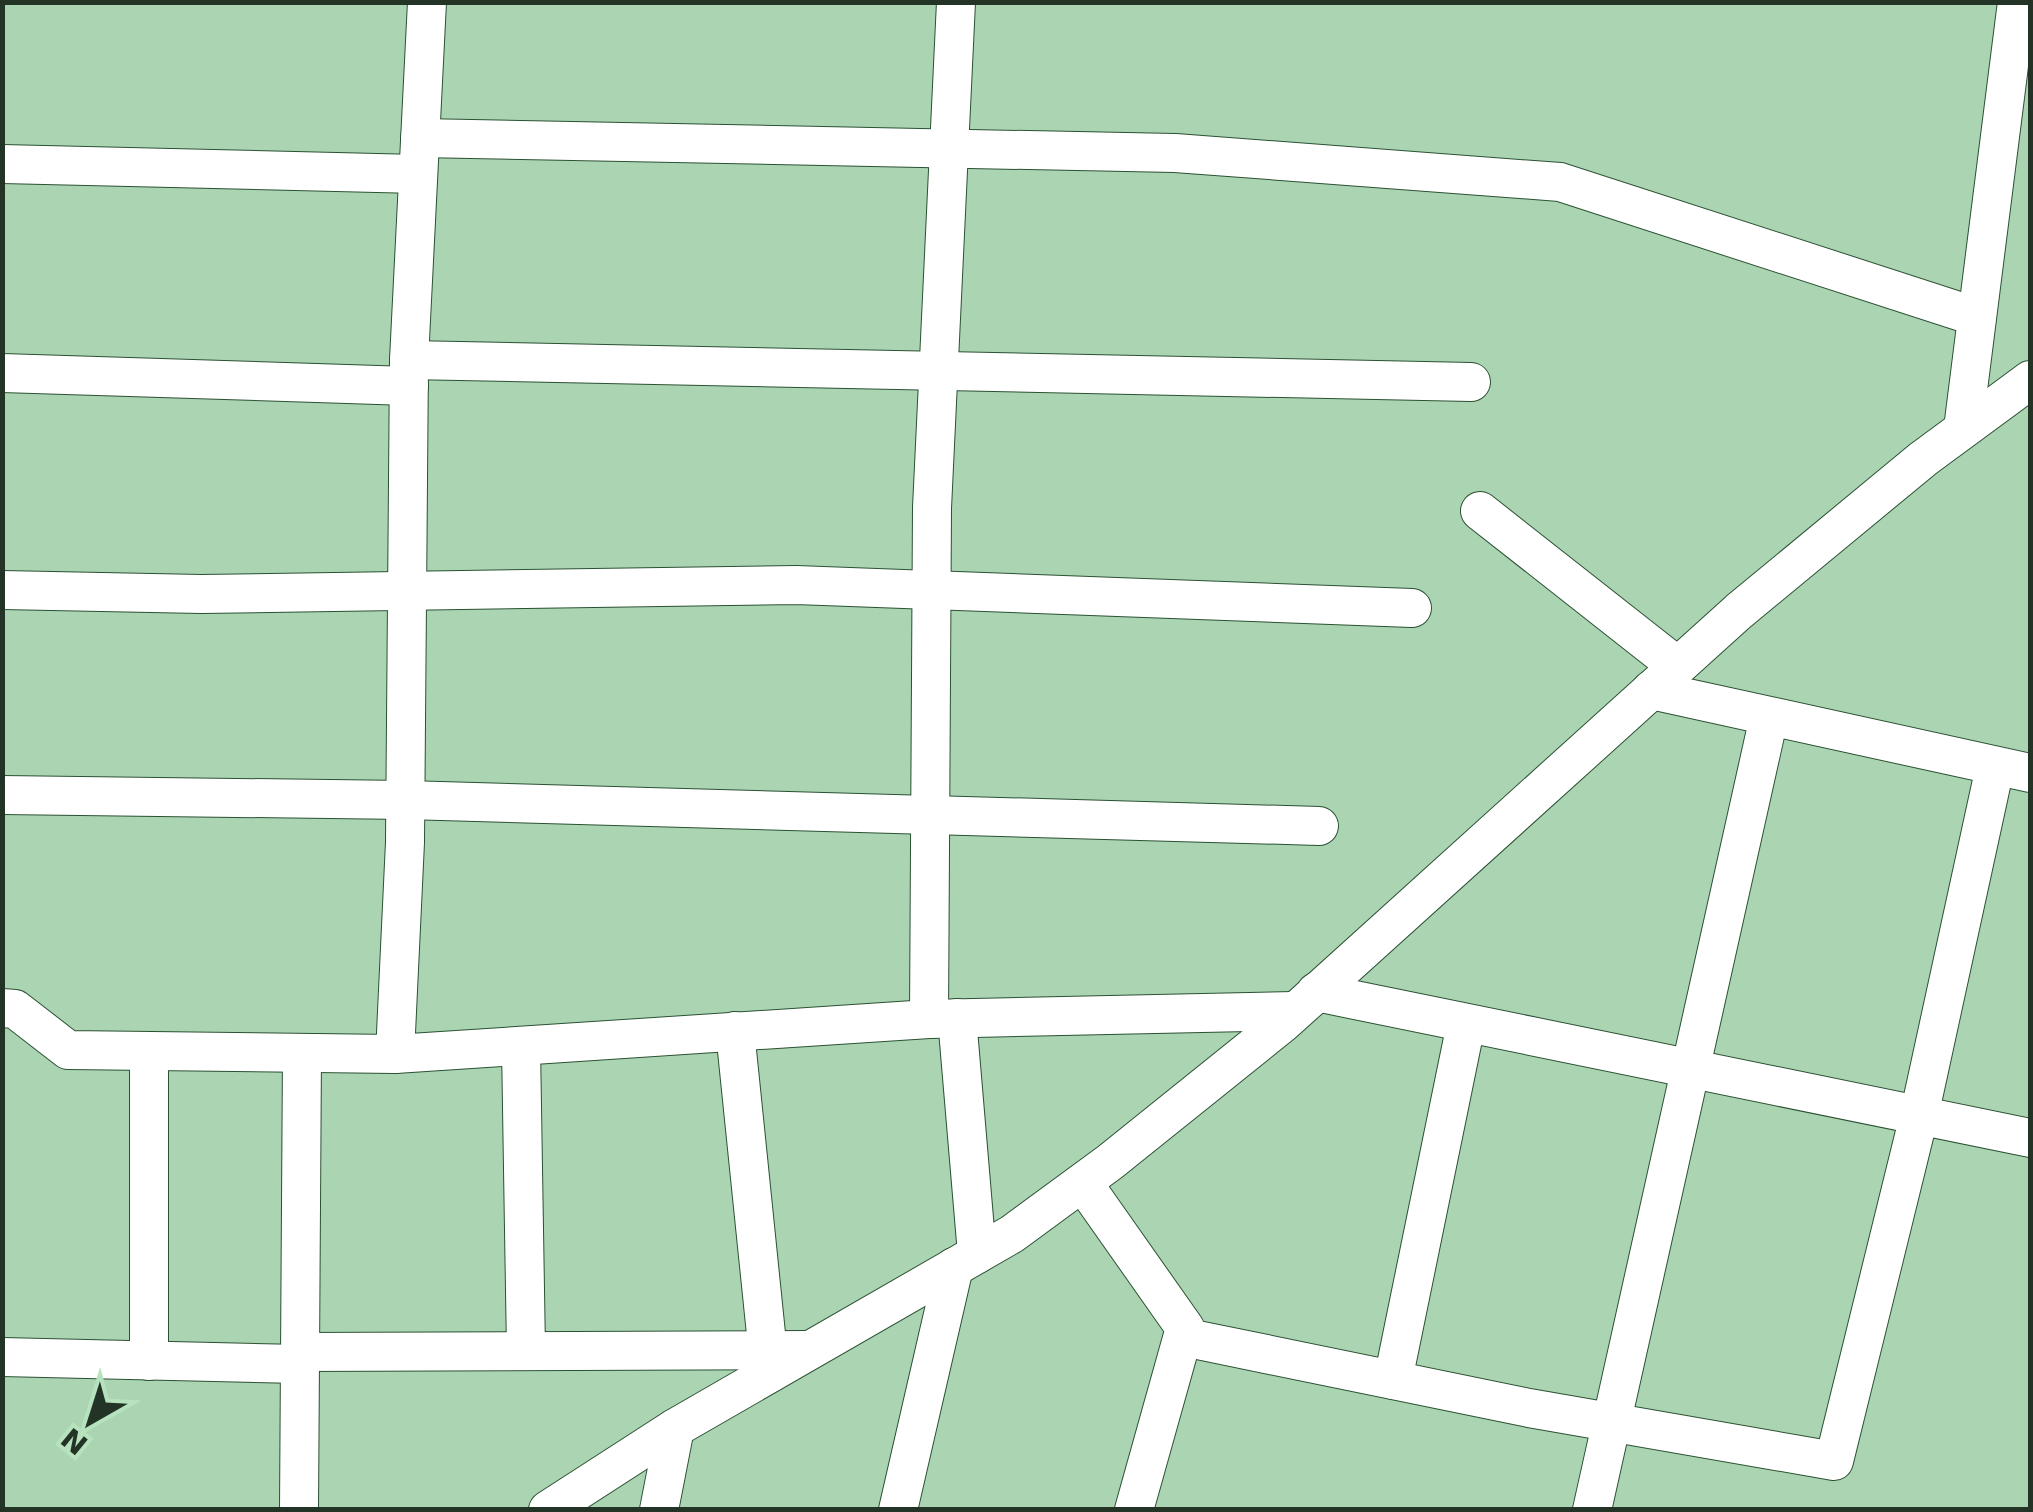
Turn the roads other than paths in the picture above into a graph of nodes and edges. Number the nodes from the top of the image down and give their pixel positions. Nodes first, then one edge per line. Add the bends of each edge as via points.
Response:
1 (427, 2) edge
2 (956, 2) edge
3 (2017, 2) edge
4 (948, 148) junction
5 (2014, 153) edge
6 (419, 156) junction
7 (2, 164) edge
8 (1978, 318) junction
9 (938, 370) junction
10 (2, 373) edge
11 (409, 373) junction
12 (2030, 380) edge
13 (1471, 382) dead end
14 (1963, 430) junction
15 (1480, 512) dead end
16 (2, 590) edge
17 (932, 590) junction
18 (407, 591) junction
19 (1412, 608) dead end
20 (1664, 678) junction
21 (1770, 716) junction
22 (2013, 770) edge
23 (2, 795) edge
24 (406, 800) junction
25 (930, 818) junction
26 (1319, 826) dead end
27 (1306, 1002) junction
28 (2, 1008) edge
29 (943, 1018) junction
30 (1466, 1024) junction
31 (735, 1032) junction
32 (521, 1046) junction
33 (149, 1052) junction
34 (302, 1053) junction
35 (394, 1054) junction
36 (1690, 1069) junction
37 (1919, 1116) junction
38 (2030, 1138) edge
39 (1083, 1183) junction
40 (966, 1260) junction
41 (1183, 1337) junction
42 (526, 1352) junction
43 (2, 1357) edge
44 (300, 1358) junction
45 (149, 1360) junction
46 (769, 1362) junction
47 (1394, 1380) junction
48 (1612, 1422) junction
49 (675, 1428) junction
50 (299, 1510) edge
51 (548, 1510) edge
52 (659, 1510) edge
53 (898, 1510) edge
54 (1134, 1510) edge
55 (1592, 1510) edge

1 - 6 street
2 - 4 street
3 - 5 street
4 - 6 street
4 - 8 street via 1175,153 1560,182
4 - 9 street
5 - 8 street
6 - 7 street
6 - 11 street
8 - 14 street
9 - 11 street
9 - 13 street
9 - 17 street
10 - 11 street
11 - 18 street
12 - 14 street
14 - 20 street
15 - 20 street
16 - 18 street
17 - 18 street via 796,584
17 - 19 street
17 - 25 street
18 - 24 street
20 - 21 street
20 - 27 street
21 - 22 street
21 - 36 street
22 - 37 street
23 - 24 street
24 - 25 street
24 - 35 street
25 - 26 street
25 - 29 street
27 - 29 street
27 - 30 street
27 - 39 street
28 - 33 street via 15,1009 68,1050
29 - 31 street
29 - 40 street
30 - 36 street
30 - 47 street
31 - 32 street
31 - 46 street
32 - 35 street
32 - 42 street
33 - 34 street
33 - 45 street
34 - 35 street
34 - 44 street
36 - 37 street
36 - 48 street
37 - 38 street
37 - 48 street via 1834,1461
39 - 40 street
39 - 41 street via 1185,1328
40 - 46 street via 811,1350
40 - 53 street
41 - 47 street
41 - 54 street
42 - 44 street
42 - 46 street
43 - 45 street
44 - 45 street
44 - 50 street
46 - 49 street
47 - 48 street
48 - 55 street
49 - 51 street
49 - 52 street

